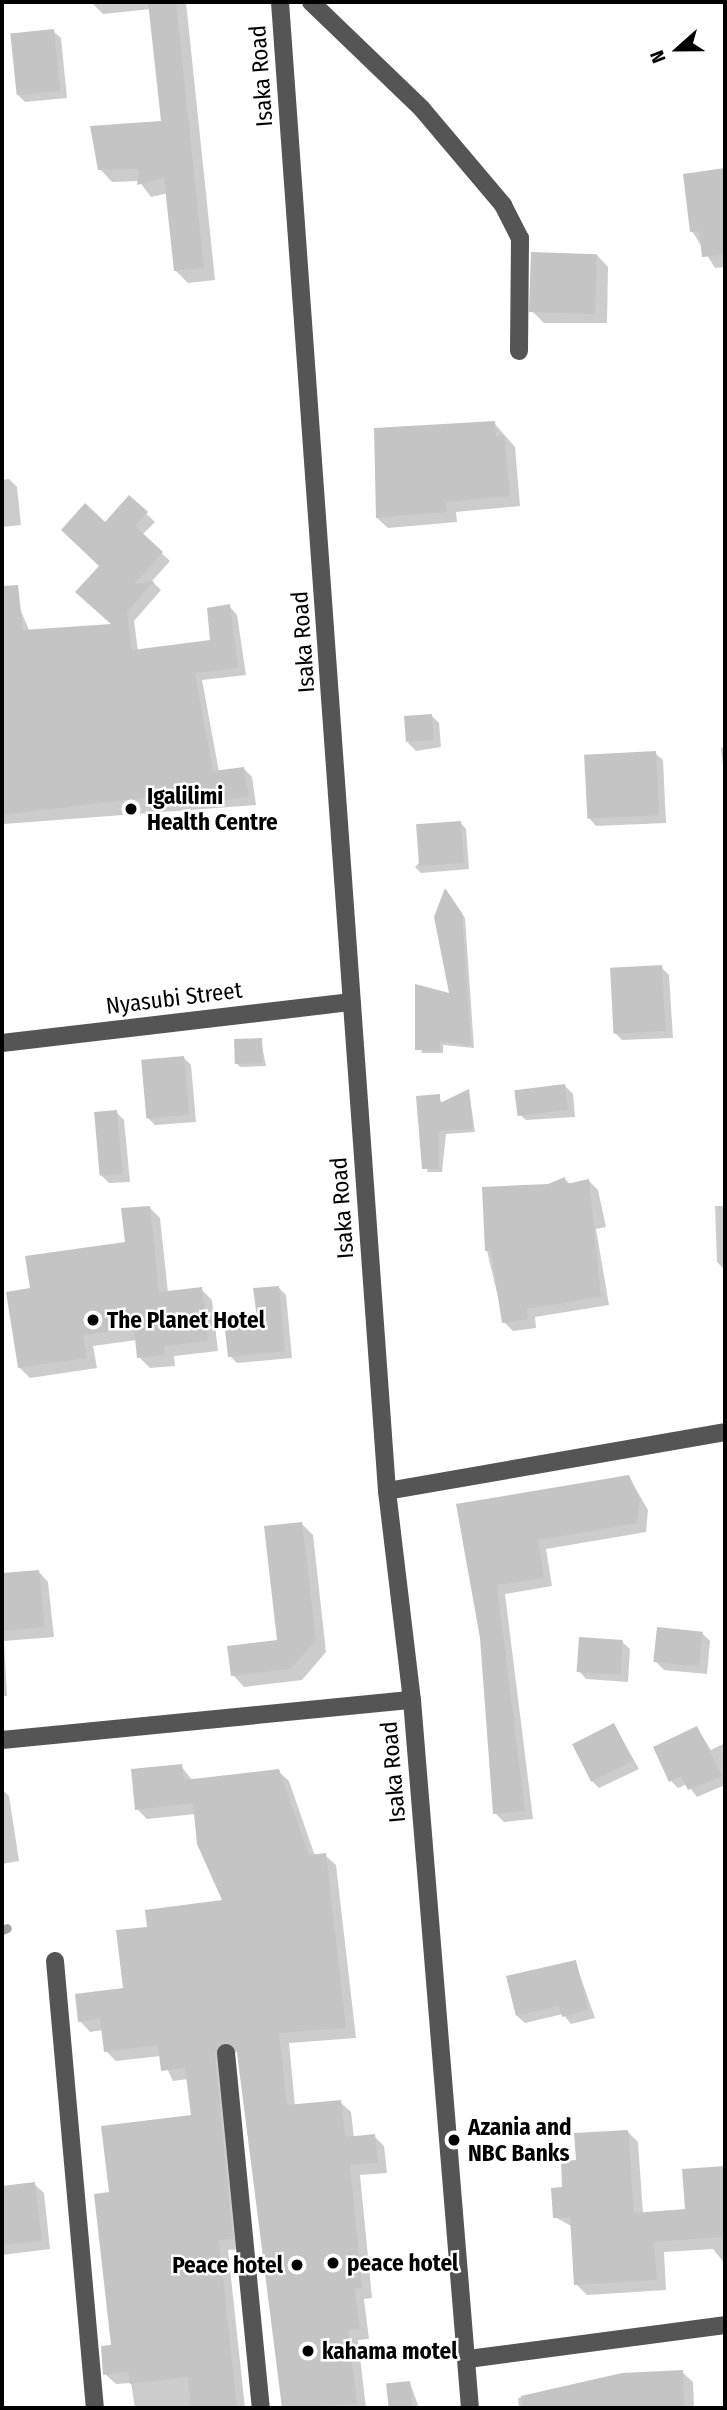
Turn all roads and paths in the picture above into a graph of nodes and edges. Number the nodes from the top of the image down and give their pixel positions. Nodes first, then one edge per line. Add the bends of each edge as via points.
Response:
1 (280, 2) edge
2 (311, 2) edge
3 (519, 351) dead end
4 (352, 1002) junction
5 (2, 1043) edge
6 (725, 1432) edge
7 (387, 1491) junction
8 (412, 1700) junction
9 (2, 1740) edge
10 (55, 1961) dead end
11 (226, 2053) dead end
12 (725, 2325) edge
13 (468, 2359) junction
14 (95, 2408) edge
15 (261, 2408) edge
16 (470, 2408) edge

1 - 4 street, Isaka Road
2 - 3 street via 422,109 503,205 520,237
4 - 5 street, Nyasubi Street
4 - 7 street, Isaka Road
6 - 7 street
7 - 8 street, Isaka Road
8 - 9 street
8 - 13 street, Isaka Road
10 - 14 street
11 - 15 street
12 - 13 street
13 - 16 street, Isaka Road

